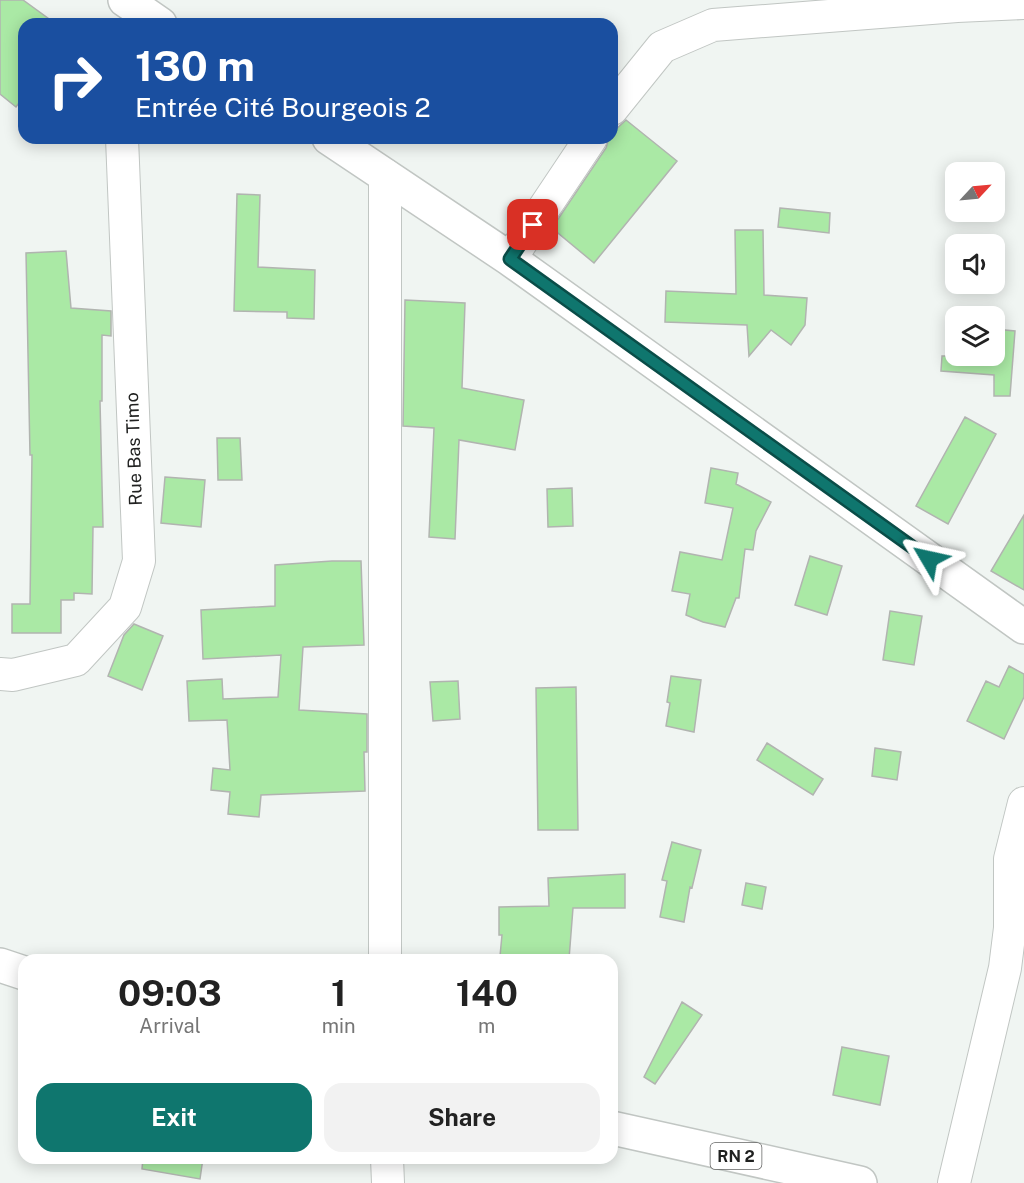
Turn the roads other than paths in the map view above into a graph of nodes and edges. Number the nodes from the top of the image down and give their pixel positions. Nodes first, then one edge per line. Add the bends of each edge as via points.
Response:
1 (125, 0) edge
2 (1024, 3) edge
3 (722, 12) edge
4 (149, 18) edge
5 (618, 102) edge
6 (122, 144) edge
7 (338, 144) edge
8 (587, 144) edge
9 (385, 175) junction
10 (510, 259) junction
11 (1024, 627) edge
12 (0, 674) edge
13 (1024, 803) edge
14 (385, 954) edge
15 (0, 965) edge
16 (18, 971) edge
17 (618, 1129) edge
18 (387, 1164) edge
19 (388, 1183) edge
20 (860, 1183) edge
21 (954, 1183) edge

1 - 4 main road
2 - 3 street
3 - 5 street via 662,47
6 - 12 street, Rue Bas Timo via 139,561 125,607 76,660 13,675
7 - 9 main road
8 - 10 street
9 - 10 main road
9 - 14 street
10 - 11 main road
13 - 21 street via 1010,859 1010,928 1005,968
15 - 16 main road
17 - 20 main road, RN 2
18 - 19 street

